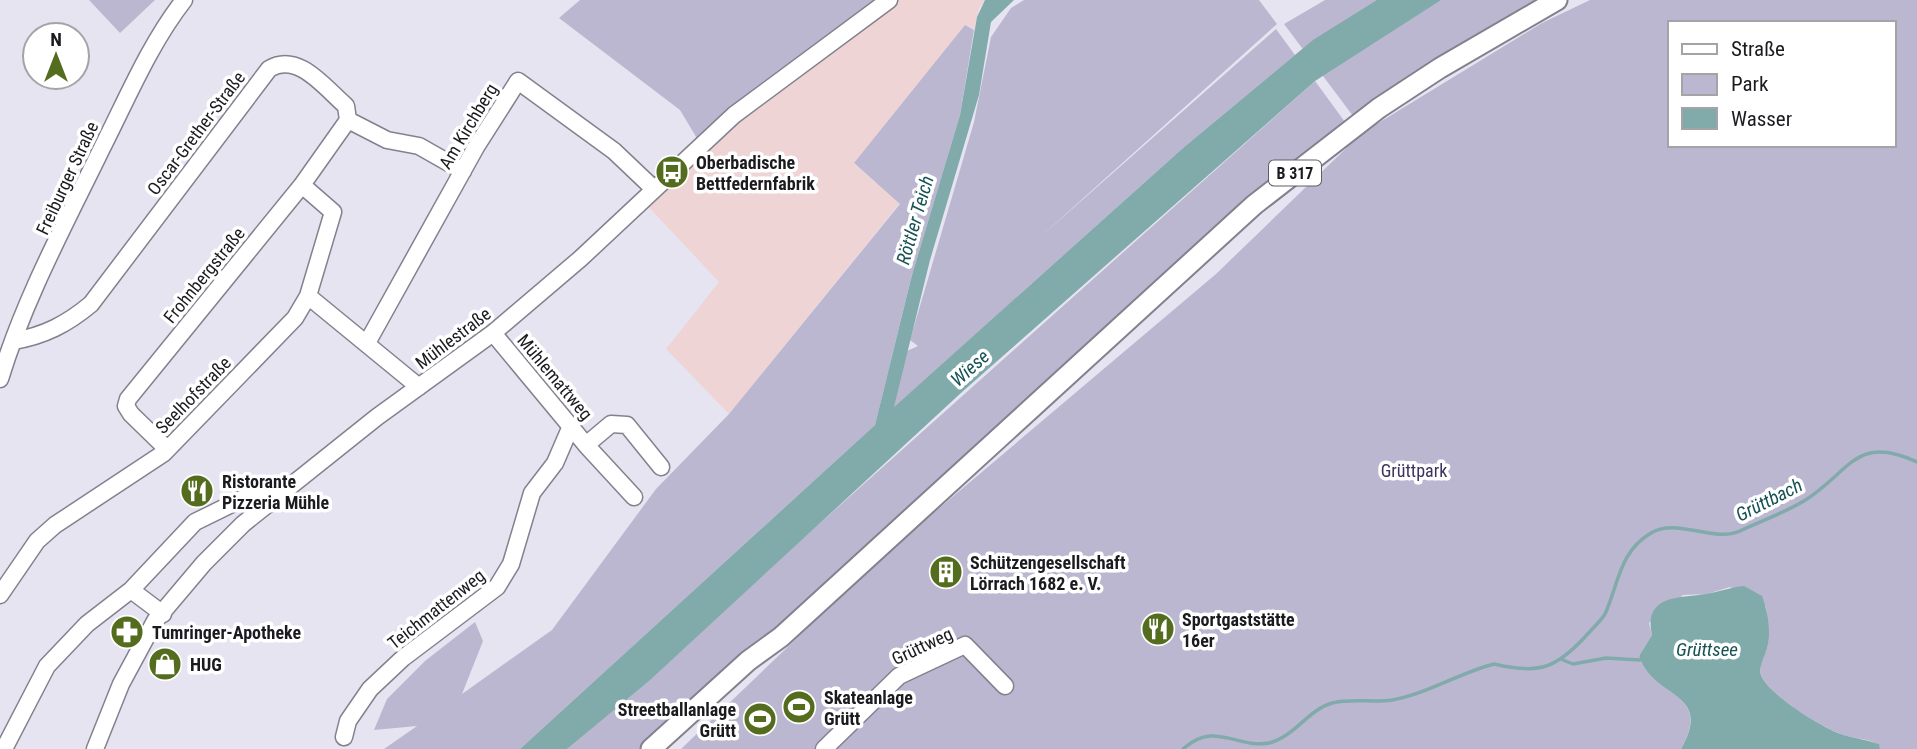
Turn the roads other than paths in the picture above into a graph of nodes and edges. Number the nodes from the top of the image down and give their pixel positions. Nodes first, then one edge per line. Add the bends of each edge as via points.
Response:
1 (184, 0) edge
2 (890, 0) edge
3 (1557, 0) edge
4 (348, 120) junction
5 (463, 171) junction
6 (302, 184) junction
7 (654, 189) junction
8 (308, 296) junction
9 (494, 333) junction
10 (367, 343) junction
11 (7, 354) edge
12 (0, 379) edge
13 (419, 387) junction
14 (571, 426) junction
15 (586, 445) junction
16 (167, 449) junction
17 (661, 467) dead end
18 (292, 484) junction
19 (634, 496) dead end
20 (131, 590) junction
21 (0, 595) edge
22 (163, 614) junction
23 (781, 637) junction
24 (1005, 686) dead end
25 (344, 737) dead end
26 (4, 749) edge
27 (94, 749) edge
28 (652, 749) edge
29 (671, 749) edge
30 (824, 749) edge

1 - 11 street, Freiburger Straße via 135,81
2 - 7 street, Mühlestraße via 734,115
3 - 23 main road, B 317 via 1379,108 1254,205
4 - 5 street, Oscar-Grether-Straße via 387,140 419,146
4 - 6 street, Frohnbergstraße
4 - 11 street, Oscar-Grether-Straße via 346,106 298,66 286,62 269,69 91,304 63,326
5 - 7 street, Am Kirchberg via 518,80 614,150
5 - 10 street, Am Kirchberg
6 - 8 street, Seelhofstraße via 333,212
6 - 16 street, Frohnbergstraße via 128,399 131,414
7 - 9 street, Mühlestraße
8 - 10 street
8 - 16 street, Seelhofstraße via 295,318
9 - 13 street, Mühlestraße
9 - 14 street, Mühlemattweg
10 - 13 street
11 - 12 street, Freiburger Straße
13 - 18 street, Mühlestraße
14 - 15 street, Mühlemattweg
14 - 25 street, Teichmattenweg via 555,463 532,493 511,564 498,587 403,658 370,689 348,721
15 - 17 street, Mühlemattweg via 611,424 627,425
15 - 19 street, Mühlemattweg
16 - 21 street, Seelhofstraße via 55,525 22,561
18 - 20 street via 248,496 195,522
18 - 22 street, Mühlestraße via 222,544
20 - 22 street
20 - 26 street via 88,624 47,666
22 - 27 street, Mühlestraße via 127,672
23 - 28 main road, B 317 via 748,660
23 - 29 main road, B 317 via 757,667
24 - 30 street, Grüttweg via 965,645 899,676

